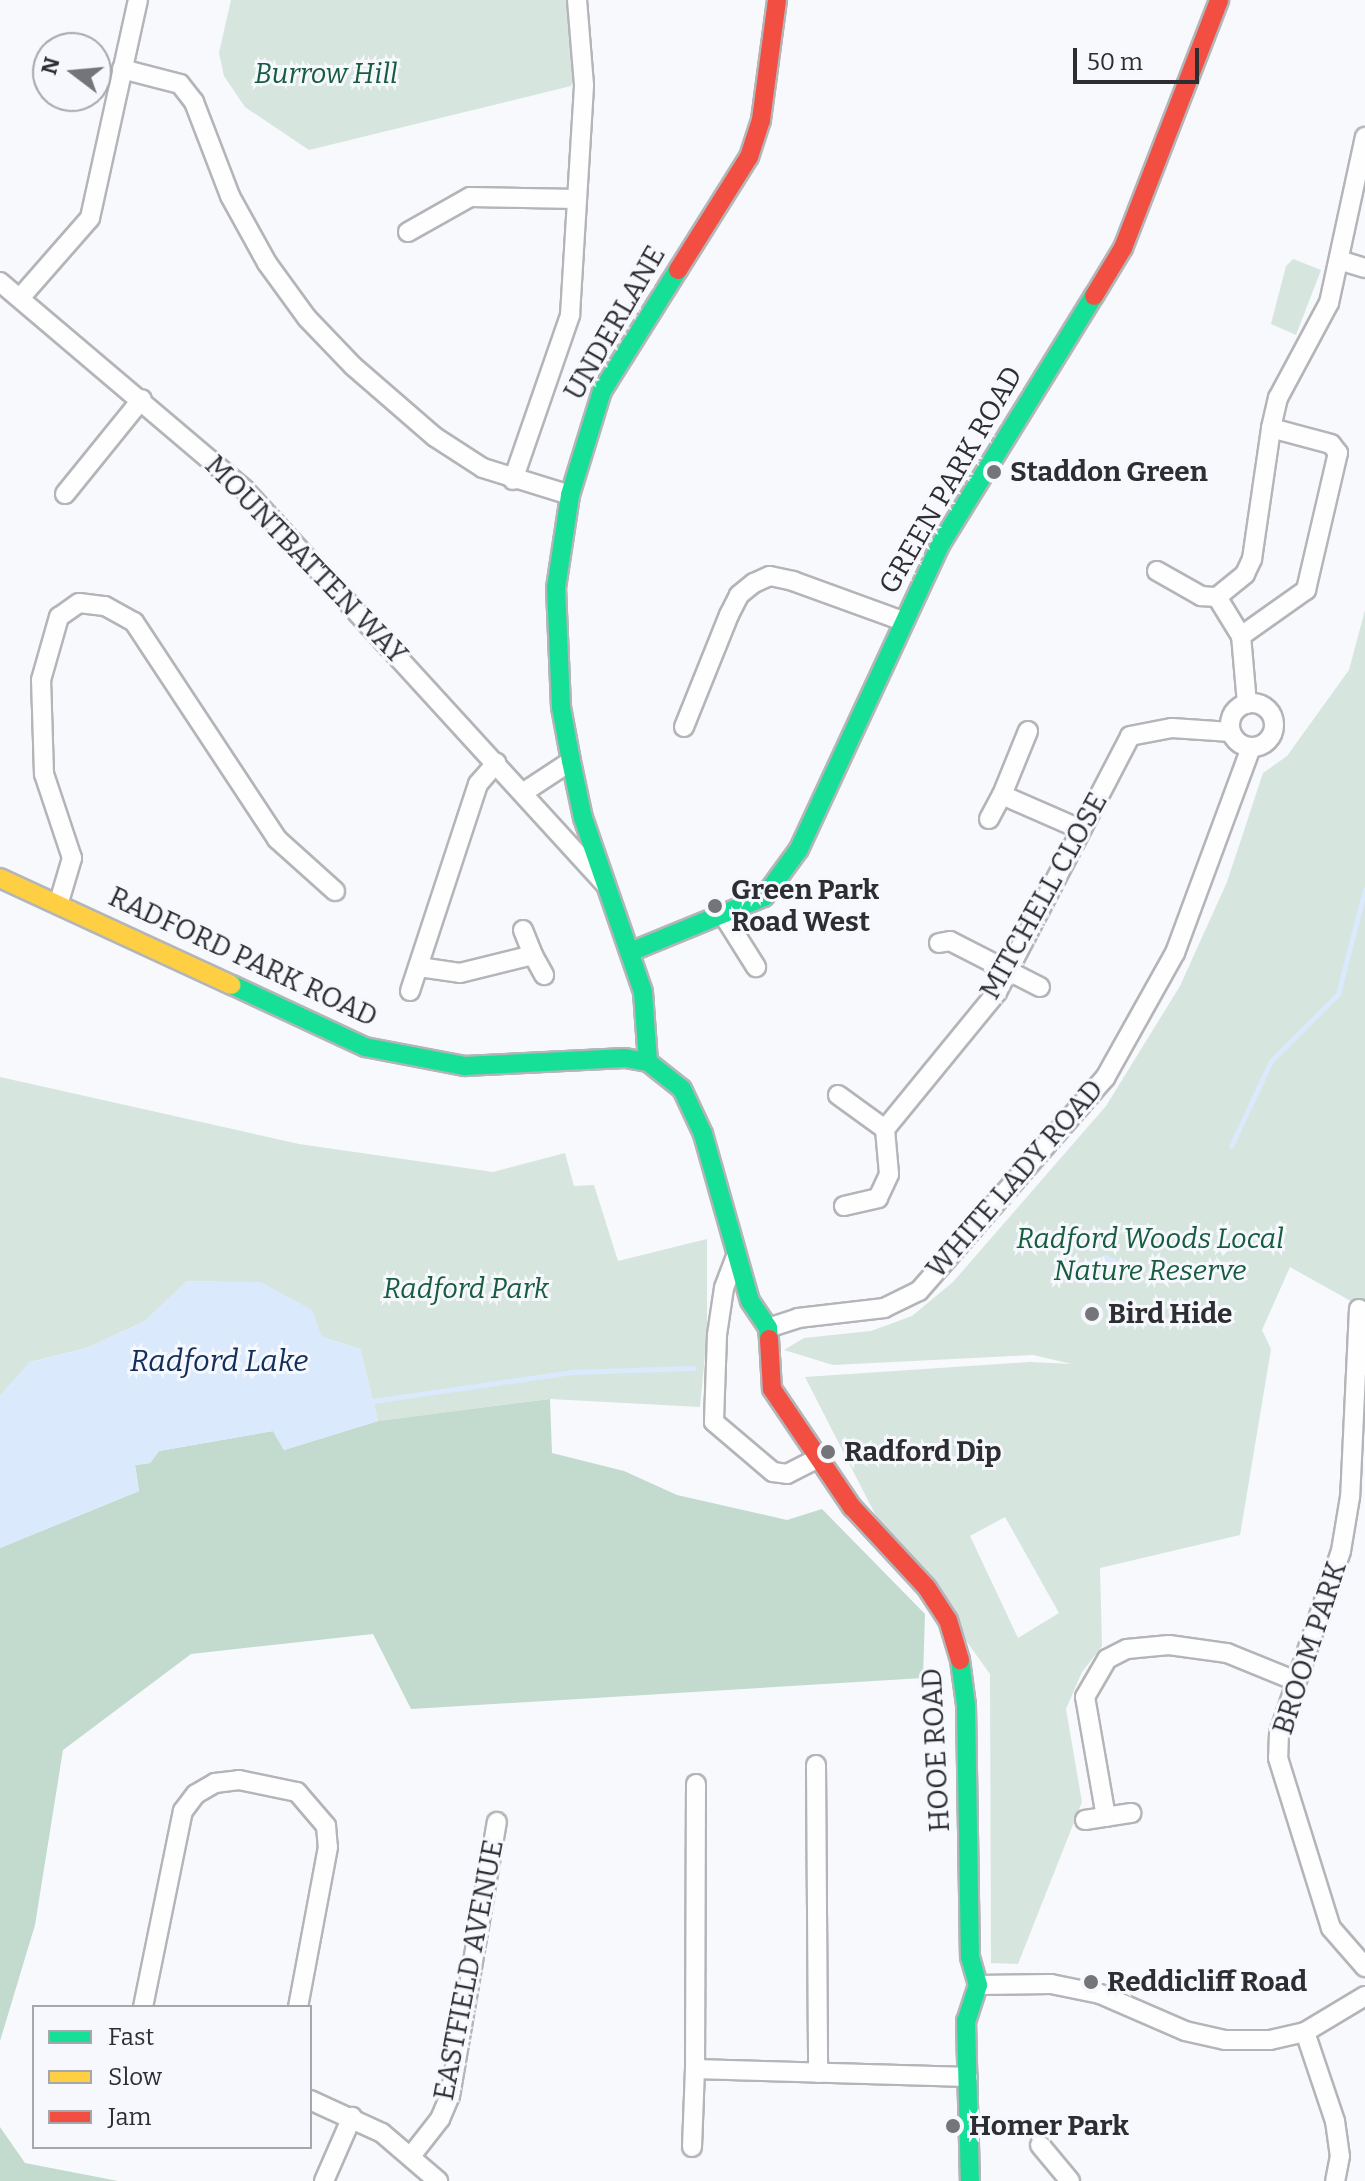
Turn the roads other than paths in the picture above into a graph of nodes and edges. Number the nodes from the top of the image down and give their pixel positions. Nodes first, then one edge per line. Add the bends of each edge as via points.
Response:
1 (138, 0) edge
2 (577, 0) edge
3 (777, 0) edge
4 (1219, 0) edge
5 (122, 69) junction
6 (1365, 137) edge
7 (577, 199) junction
8 (408, 232) dead end
9 (1339, 260) junction
10 (1365, 268) edge
11 (0, 282) edge
12 (20, 298) junction
13 (142, 399) junction
14 (1271, 428) junction
15 (62, 466) dead end
16 (77, 479) junction
17 (513, 480) junction
18 (65, 494) dead end
19 (570, 495) junction
20 (1157, 571) dead end
21 (1217, 597) junction
22 (903, 621) junction
23 (1241, 636) junction
24 (676, 692) dead end
25 (695, 699) junction
26 (1247, 704) junction
27 (684, 727) dead end
28 (1028, 731) dead end
29 (1231, 732) junction
30 (1251, 748) junction
31 (571, 761) junction
32 (496, 763) junction
33 (524, 792) junction
34 (1002, 795) junction
35 (989, 819) dead end
36 (1080, 829) junction
37 (0, 878) edge
38 (605, 884) junction
39 (335, 891) dead end
40 (59, 902) junction
41 (722, 913) junction
42 (523, 930) dead end
43 (939, 943) dead end
44 (630, 952) junction
45 (533, 955) junction
46 (419, 967) junction
47 (756, 967) dead end
48 (1008, 970) junction
49 (544, 975) dead end
50 (1040, 987) dead end
51 (410, 991) dead end
52 (648, 1062) junction
53 (838, 1095) dead end
54 (885, 1129) junction
55 (844, 1206) dead end
56 (735, 1259) junction
57 (1359, 1309) dead end
58 (768, 1328) junction
59 (1361, 1340) edge
60 (816, 1459) junction
61 (1296, 1681) junction
62 (816, 1765) dead end
63 (696, 1784) dead end
64 (1131, 1813) dead end
65 (1106, 1817) junction
66 (1085, 1820) dead end
67 (497, 1822) dead end
68 (1365, 1967) edge
69 (978, 1985) junction
70 (1365, 1996) edge
71 (143, 2005) edge
72 (298, 2005) edge
73 (1305, 2032) junction
74 (695, 2069) junction
75 (818, 2073) junction
76 (968, 2077) junction
77 (312, 2101) edge
78 (352, 2117) junction
79 (1040, 2145) dead end
80 (692, 2147) dead end
81 (1068, 2149) dead end
82 (411, 2156) junction
83 (1052, 2161) junction
84 (324, 2181) edge
85 (438, 2181) edge
86 (970, 2181) edge
87 (1070, 2181) edge
88 (1335, 2181) edge

1 - 5 street
2 - 7 street via 584,85
3 - 19 street, UNDERLANE via 761,120 749,157 602,391
4 - 22 street, GREEN PARK ROAD via 1123,248 940,545
5 - 12 street via 90,218
5 - 17 street via 180,84 194,102 230,196 267,263 307,318 435,437
6 - 9 street via 1341,230
7 - 8 street via 470,197
7 - 17 street via 570,315
9 - 10 street
9 - 14 street via 1329,303 1278,398
11 - 12 street, MOUNTBATTEN WAY
12 - 13 street, MOUNTBATTEN WAY
13 - 16 street
13 - 32 street, MOUNTBATTEN WAY via 245,490
14 - 21 street via 1252,559 1245,574
14 - 23 street via 1331,444 1338,453 1306,590
15 - 16 street
16 - 18 street
17 - 19 street
19 - 31 street, UNDERLANE via 556,588 561,707
20 - 21 street via 1201,596
21 - 23 street
22 - 25 street via 793,581 762,579 739,595
22 - 41 street, GREEN PARK ROAD via 799,849 764,897
23 - 26 street
24 - 25 street
25 - 27 street
26 - 29 street via 1234,712
26 - 30 street, WHITE LADY ROAD via 1263,706 1274,726 1268,741
28 - 34 street
29 - 30 street
29 - 36 street, MITCHELL CLOSE via 1172,728 1130,736
30 - 58 street, WHITE LADY ROAD via 1175,953 1105,1078 919,1291 884,1308 798,1318
31 - 33 street
31 - 38 street, UNDERLANE
32 - 33 street, MOUNTBATTEN WAY
32 - 46 street via 478,784
33 - 38 street, MOUNTBATTEN WAY
34 - 35 street
34 - 36 street
36 - 48 street, MITCHELL CLOSE
37 - 40 street, RADFORD PARK ROAD
38 - 44 street, UNDERLANE
39 - 40 street via 277,839 134,622 105,606 79,603 59,617 41,680 44,774 72,858
40 - 52 street, RADFORD PARK ROAD via 308,1025 365,1047 465,1066 580,1057
41 - 44 street, GREEN PARK ROAD
41 - 47 street
42 - 45 street
43 - 48 street via 950,941
44 - 52 street, UNDERLANE via 649,1023
45 - 46 street via 460,973
45 - 49 street
46 - 51 street
48 - 50 street
48 - 54 street, MITCHELL CLOSE via 997,992
52 - 56 street via 682,1089 703,1134
53 - 54 street
54 - 55 street via 889,1174 878,1198
56 - 58 street via 750,1301
56 - 60 street via 724,1288 717,1335 714,1422 773,1472 787,1474
57 - 59 street, BROOM PARK
58 - 60 street, HOOE ROAD via 772,1389
59 - 61 street, BROOM PARK via 1341,1551
60 - 69 street, HOOE ROAD via 852,1507 927,1588 948,1620 959,1655 966,1705 970,1957
61 - 65 street via 1227,1653 1169,1645 1127,1649 1107,1659 1085,1697
61 - 68 street, BROOM PARK via 1279,1733 1278,1758 1331,1928
62 - 75 street
63 - 74 street
64 - 65 street
65 - 66 street
67 - 82 street, EASTFIELD AVENUE via 450,2096 440,2119
69 - 73 street via 1051,1984 1100,1994 1171,2026 1225,2040 1270,2040
69 - 76 street, HOOE ROAD via 967,2015
70 - 73 street
71 - 72 street via 183,1811 196,1794 215,1783 239,1780 297,1792 326,1826 328,1847
73 - 88 street via 1335,2121 1340,2156
74 - 75 street
74 - 80 street
75 - 76 street
76 - 86 street, HOOE ROAD
77 - 78 street
78 - 82 street
78 - 84 street
79 - 83 street
81 - 83 street
82 - 85 street
83 - 87 street

